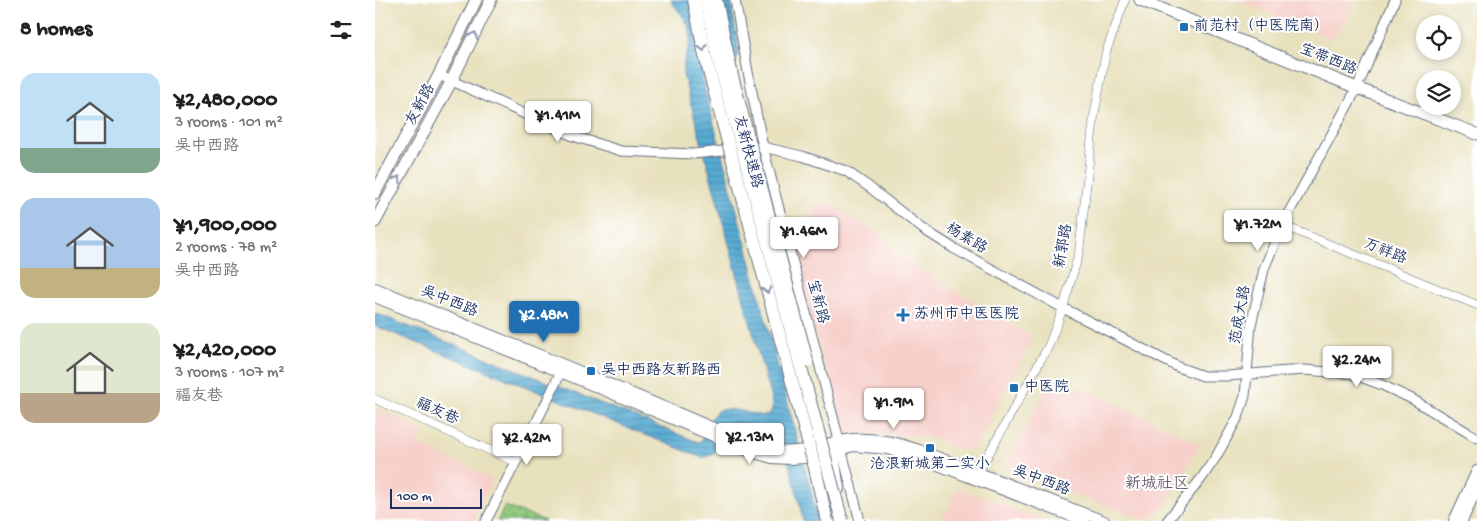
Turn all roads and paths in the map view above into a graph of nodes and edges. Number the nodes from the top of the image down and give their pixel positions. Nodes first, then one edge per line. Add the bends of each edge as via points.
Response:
1 (476, 0) edge
2 (491, 0) edge
3 (694, 0) edge
4 (706, 0) edge
5 (715, 0) edge
6 (735, 0) edge
7 (1125, 0) edge
8 (1140, 0) edge
9 (1158, 0) edge
10 (1395, 0) edge
11 (439, 75) junction
12 (451, 82) junction
13 (1358, 84) junction
14 (1416, 103) edge
15 (1448, 115) edge
16 (1477, 126) edge
17 (1477, 134) edge
18 (763, 147) junction
19 (375, 193) edge
20 (375, 222) edge
21 (1283, 225) junction
22 (375, 288) edge
23 (375, 297) edge
24 (1477, 304) edge
25 (1063, 308) junction
26 (562, 368) junction
27 (1247, 374) junction
28 (375, 399) edge
29 (809, 425) junction
30 (1477, 438) edge
31 (838, 448) junction
32 (516, 462) junction
33 (815, 468) junction
34 (1477, 471) edge
35 (976, 476) junction
36 (1477, 488) edge
37 (486, 521) edge
38 (823, 521) edge
39 (827, 521) edge
40 (842, 521) edge
41 (848, 521) edge
42 (860, 521) edge
43 (1085, 521) edge
44 (1104, 521) edge
45 (1167, 521) edge
46 (1454, 521) edge
47 (1462, 521) edge

1 - 11 main road, 友新路
12 -> 2 main road, 友新路
3 -> 29 highway, 友新快速路, bridge via 705,56
4 - 29 highway, 友新快速路, bridge
5 - 31 highway, bridge via 732,76
6 - 18 street, 宝新路
7 - 25 street, 新郭路 via 1104,61 1093,116 1079,253
8 - 13 main road, 宝带西路
9 - 13 main road, 宝带西路
10 - 13 street, 范成大路
11 - 12 street, 杨素路
11 - 19 main road, 友新路
12 - 18 street, 杨素路 via 573,136 621,151 693,154
20 -> 12 main road, 友新路
13 - 14 main road, 宝带西路
13 - 17 main road, 宝带西路
13 - 21 street, 范成大路
15 - 16 main road, 宝带西路
18 - 25 street, 杨素路 via 846,171 939,239
18 - 31 street, 宝新路
21 - 24 street, 万祥路
21 - 27 street, 范成大路 via 1264,269 1251,324
22 - 26 main road, 吴中西路
23 - 26 main road, 吴中西路
25 - 27 street, 杨素路 via 1203,376
25 - 35 street, 新郭路 via 1049,345
26 - 31 main road, 吴中西路 via 702,428 782,455
26 - 32 street
27 - 30 street, 杨素路 via 1305,370 1353,374 1405,396
27 - 45 street, 范成大路 via 1245,396 1238,417 1201,479
28 - 32 street, 福友巷
29 - 33 highway, bridge
29 - 40 highway, bridge
31 - 35 main road, 吴中西路 via 863,439 895,443 919,450
31 - 40 highway, bridge
31 - 41 highway
31 - 42 street, 宝新路
32 - 37 street
33 - 38 highway, bridge
33 - 39 highway, bridge
34 - 46 main road
35 - 43 main road, 吴中西路
35 - 44 main road, 吴中西路
36 - 47 main road

